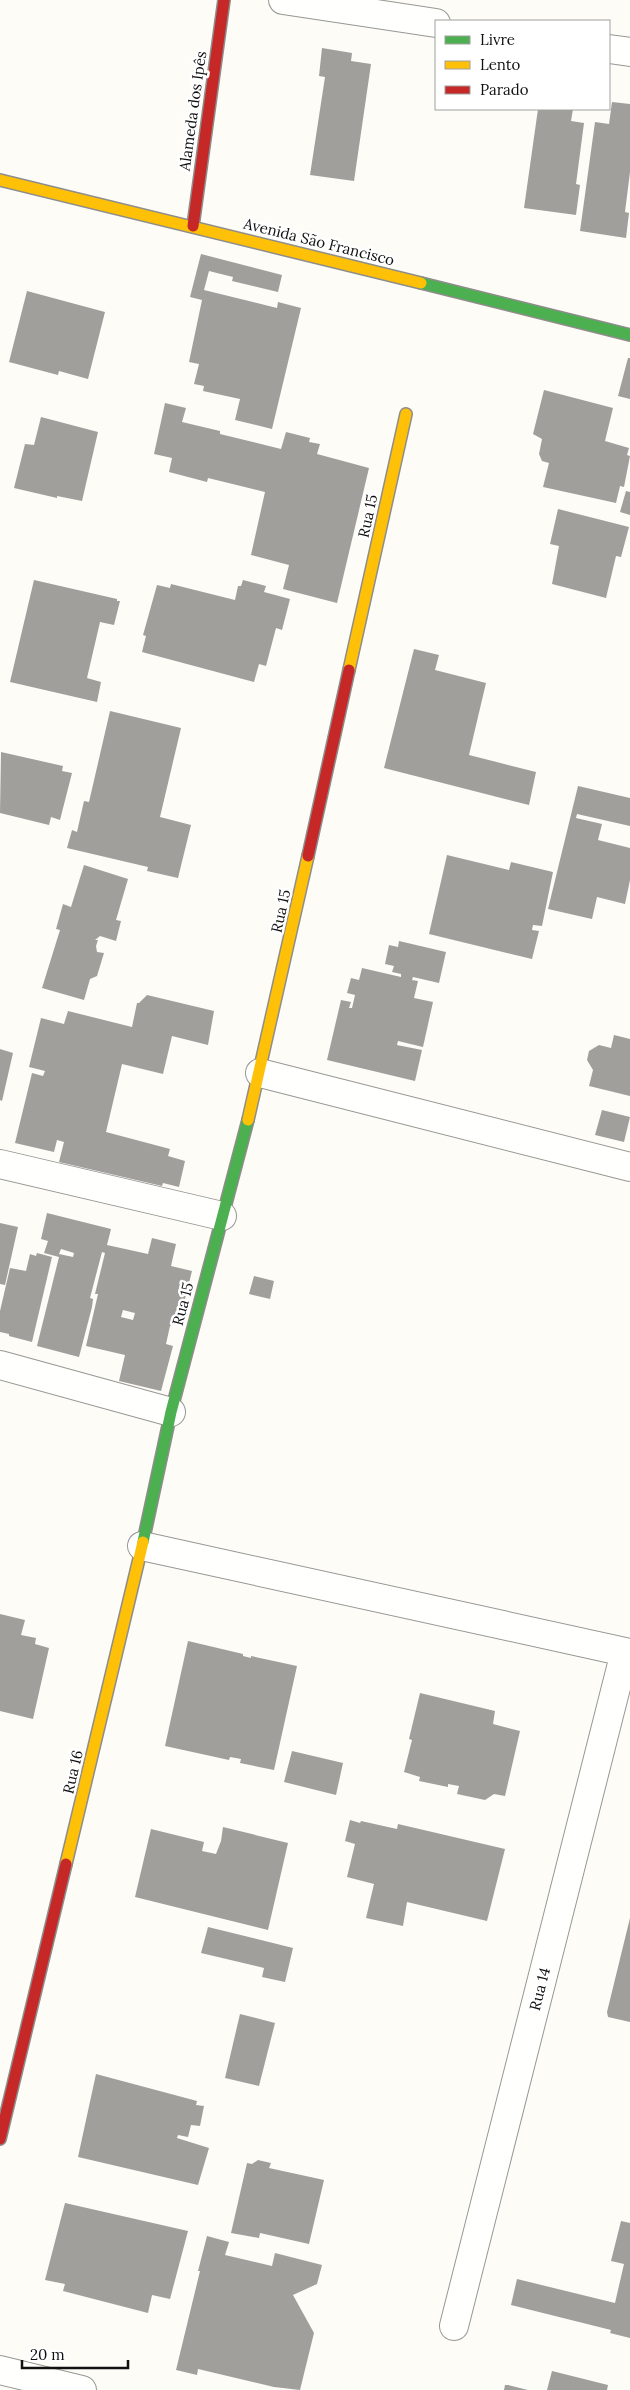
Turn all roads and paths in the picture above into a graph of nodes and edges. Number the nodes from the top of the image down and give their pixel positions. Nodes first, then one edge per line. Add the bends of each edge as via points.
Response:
1 (224, 0) edge
2 (283, 0) edge
3 (435, 23) edge
4 (610, 49) edge
5 (630, 52) edge
6 (0, 180) edge
7 (193, 226) junction
8 (630, 335) edge
9 (406, 414) dead end
10 (260, 1073) junction
11 (0, 1164) edge
12 (630, 1167) edge
13 (222, 1216) junction
14 (0, 1365) edge
15 (171, 1412) junction
16 (142, 1546) junction
17 (628, 1653) edge
18 (0, 2139) edge
19 (454, 2326) dead end
20 (0, 2370) edge
21 (82, 2390) edge

1 - 7 street, Alameda dos Ipês
2 - 3 street
4 - 5 street
6 - 7 street, Avenida São Francisco
7 - 8 street, Avenida São Francisco
9 - 10 street, Rua 15
10 - 12 street
10 - 13 street, Rua 15
11 - 13 street
13 - 15 street, Rua 15
14 - 15 street
15 - 16 street, Rua 16
16 - 17 street
16 - 18 street, Rua 16
17 - 19 street, Rua 14
20 - 21 street

